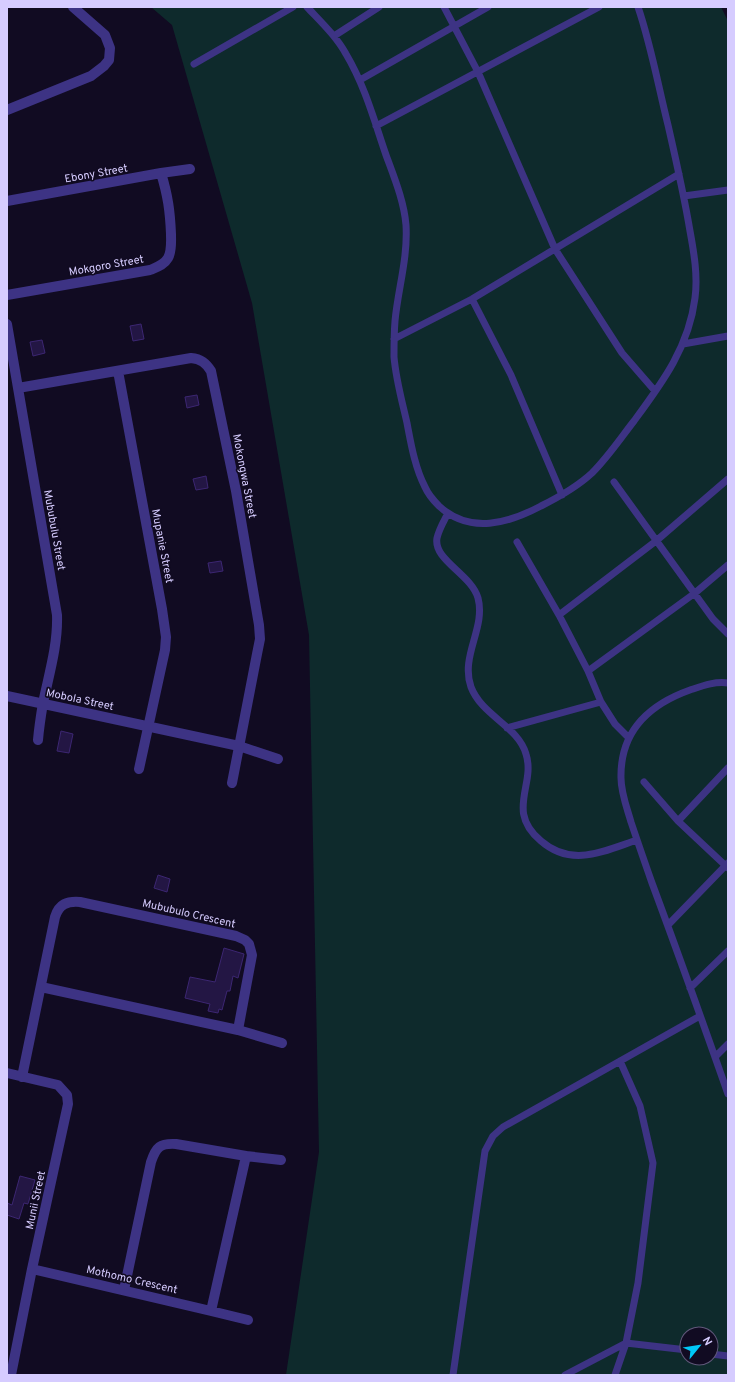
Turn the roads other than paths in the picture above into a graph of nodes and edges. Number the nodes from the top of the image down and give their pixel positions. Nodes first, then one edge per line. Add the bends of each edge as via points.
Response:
1 (73, 7) edge
2 (293, 7) edge
3 (307, 7) edge
4 (379, 7) edge
5 (444, 7) edge
6 (488, 7) edge
7 (599, 7) edge
8 (638, 7) edge
9 (454, 26) junction
10 (334, 36) junction
11 (194, 64) dead end
12 (478, 72) junction
13 (360, 80) junction
14 (7, 110) edge
15 (376, 126) junction
16 (190, 169) dead end
17 (161, 173) junction
18 (679, 174) junction
19 (728, 190) edge
20 (684, 196) junction
21 (7, 201) edge
22 (554, 249) junction
23 (7, 295) edge
24 (472, 299) junction
25 (7, 324) edge
26 (728, 336) edge
27 (394, 339) junction
28 (683, 344) junction
29 (118, 371) junction
30 (18, 388) junction
31 (655, 391) junction
32 (728, 478) edge
33 (614, 482) dead end
34 (562, 495) junction
35 (448, 513) junction
36 (656, 540) junction
37 (516, 542) dead end
38 (728, 565) edge
39 (695, 593) junction
40 (559, 615) junction
41 (728, 634) edge
42 (588, 671) junction
43 (728, 683) edge
44 (7, 696) edge
45 (601, 702) junction
46 (43, 704) junction
47 (148, 726) junction
48 (507, 728) junction
49 (629, 738) junction
50 (38, 740) dead end
51 (239, 746) junction
52 (278, 759) dead end
53 (728, 768) edge
54 (139, 769) dead end
55 (644, 782) dead end
56 (232, 783) dead end
57 (678, 821) junction
58 (637, 840) junction
59 (727, 865) edge
60 (668, 925) junction
61 (728, 951) edge
62 (41, 986) junction
63 (690, 988) junction
64 (700, 1016) junction
65 (238, 1030) junction
66 (282, 1043) dead end
67 (728, 1044) edge
68 (715, 1057) junction
69 (620, 1061) junction
70 (7, 1073) edge
71 (22, 1077) junction
72 (728, 1094) edge
73 (246, 1156) junction
74 (281, 1160) dead end
75 (32, 1268) junction
76 (124, 1290) junction
77 (211, 1310) junction
78 (248, 1320) dead end
79 (626, 1343) junction
80 (679, 1349) edge
81 (11, 1375) edge
82 (453, 1375) edge
83 (565, 1375) edge
84 (615, 1375) edge

1 - 14 street via 105,35 110,48 109,60 91,76
2 - 11 lane
3 - 10 lane
4 - 10 lane
5 - 9 lane
6 - 9 lane
7 - 12 lane
8 - 18 lane via 645,26
9 - 12 lane
9 - 13 lane
10 - 13 lane
12 - 15 lane
12 - 22 lane
13 - 15 lane
15 - 27 lane via 397,185 406,224 405,262
16 - 17 street, Ebony Street
17 - 21 street, Ebony Street
17 - 23 street, Mokgoro Street via 170,205 170,251 164,263 150,270
18 - 20 lane
18 - 22 lane
19 - 20 lane
20 - 28 lane via 696,286 692,315
22 - 24 lane
22 - 31 lane via 622,353
24 - 27 lane
24 - 34 lane via 511,375
25 - 30 street, Mububulu Street
26 - 28 lane
27 - 35 lane via 397,381 418,472 431,496
28 - 31 lane
29 - 30 street, Mokongwa Street
29 - 47 street, Mupanie Street via 165,625 165,650
29 - 51 street, Mokongwa Street via 192,358 207,365 214,378 236,491 260,639
30 - 46 street, Mububulu Street via 57,615 56,642
31 - 34 lane via 591,474
32 - 36 lane
33 - 36 lane
34 - 35 lane via 526,514 490,524 470,522
35 - 48 lane via 438,532 439,551 470,583 479,603 469,654 471,686 489,713
36 - 39 lane
36 - 40 lane
37 - 40 lane
38 - 39 lane
39 - 41 lane via 713,619
39 - 42 lane
40 - 42 lane
42 - 45 lane
43 - 49 lane via 709,684 675,695 644,716
44 - 46 street, Mobola Street
45 - 48 lane
45 - 49 lane via 615,724
46 - 47 street, Mobola Street
46 - 50 street, Mububulu Street
47 - 51 street, Mobola Street
47 - 54 street
48 - 58 lane via 526,752 528,762 524,812 528,825 540,840 558,852 579,856 592,855
49 - 58 lane via 621,763 621,780 623,796
51 - 52 street, Mobola Street
51 - 56 street, Mokongwa Street
53 - 57 lane
55 - 57 lane
57 - 59 lane
58 - 60 lane
59 - 60 lane
60 - 63 lane
61 - 63 lane
62 - 65 street
62 - 65 street, Mububulo Crescent via 55,917 64,904 80,902 151,917 236,936 249,944 252,960
62 - 71 street, Mububulo Crescent
63 - 64 lane
64 - 68 lane
64 - 69 lane
65 - 66 street
67 - 68 lane
68 - 72 lane
69 - 79 lane via 640,1106 653,1163 638,1283
69 - 82 lane via 502,1127 493,1136 485,1151
70 - 71 street, Munii Street
71 - 75 street, Munii Street via 62,1087 67,1095 68,1104
73 - 74 street
73 - 76 street via 176,1144 161,1145 156,1150 151,1162
73 - 77 street
75 - 76 street, Mothomo Crescent
75 - 81 street, Munii Street
76 - 77 street, Mothomo Crescent
77 - 78 street, Mothomo Crescent
79 - 80 lane
79 - 83 lane
79 - 84 lane

